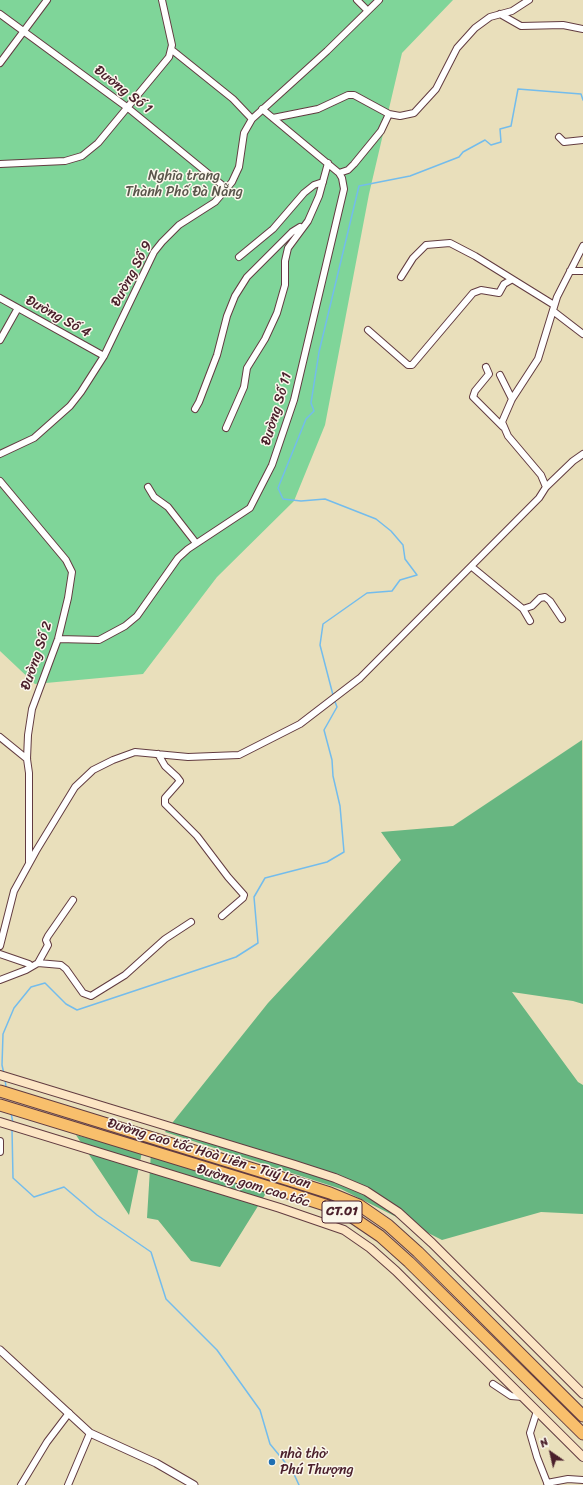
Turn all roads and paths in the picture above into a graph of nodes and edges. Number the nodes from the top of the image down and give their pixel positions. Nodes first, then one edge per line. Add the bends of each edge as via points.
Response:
1 (47, 0) edge
2 (162, 0) edge
3 (357, 0) edge
4 (379, 0) edge
5 (528, 0) edge
6 (367, 10) junction
7 (0, 14) edge
8 (500, 14) junction
9 (24, 30) junction
10 (583, 30) edge
11 (172, 50) junction
12 (0, 63) edge
13 (128, 108) junction
14 (262, 108) junction
15 (389, 114) junction
16 (252, 118) junction
17 (273, 118) junction
18 (559, 137) dead end
19 (583, 140) edge
20 (0, 164) edge
21 (328, 164) junction
22 (339, 173) junction
23 (323, 182) junction
24 (227, 189) junction
25 (305, 225) junction
26 (583, 246) edge
27 (239, 257) dead end
28 (570, 271) junction
29 (583, 272) edge
30 (401, 277) dead end
31 (511, 280) junction
32 (0, 298) edge
33 (18, 308) junction
34 (553, 308) junction
35 (368, 330) dead end
36 (583, 334) edge
37 (0, 340) edge
38 (104, 356) junction
39 (486, 367) dead end
40 (500, 375) dead end
41 (512, 399) junction
42 (195, 409) dead end
43 (502, 427) junction
44 (226, 428) dead end
45 (0, 454) edge
46 (583, 454) edge
47 (0, 482) edge
48 (148, 487) dead end
49 (546, 487) junction
50 (196, 543) junction
51 (472, 566) junction
52 (523, 609) junction
53 (562, 619) dead end
54 (530, 622) dead end
55 (58, 638) junction
56 (0, 737) edge
57 (158, 754) junction
58 (26, 759) junction
59 (29, 864) junction
60 (73, 900) dead end
61 (222, 916) dead end
62 (191, 922) dead end
63 (0, 946) edge
64 (0, 954) edge
65 (38, 963) junction
66 (29, 964) dead end
67 (0, 980) edge
68 (0, 1075) edge
69 (0, 1091) edge
70 (0, 1105) edge
71 (0, 1122) edge
72 (0, 1141) edge
73 (0, 1152) edge
74 (0, 1350) edge
75 (493, 1384) dead end
76 (583, 1394) edge
77 (523, 1397) junction
78 (537, 1412) junction
79 (69, 1413) junction
80 (583, 1416) edge
81 (90, 1433) junction
82 (583, 1434) edge
83 (583, 1457) edge
84 (583, 1480) edge
85 (548, 1484) edge
86 (21, 1485) edge
87 (68, 1485) edge
88 (194, 1485) edge

1 - 9 street
2 - 11 street
3 - 6 street
4 - 6 street, Đường Số 9
5 - 8 street via 512,11
6 - 14 street, Đường Số 9 via 327,51
7 - 9 street, Đường Số 1
8 - 10 street via 521,26 563,25
8 - 15 street via 485,20 467,36 454,52 436,89 420,109 408,115
9 - 12 street
9 - 13 street, Đường Số 1
11 - 13 street via 165,63
11 - 16 street via 233,99
13 - 20 street via 98,143 82,156 65,161
13 - 24 street, Đường Số 1
14 - 16 street, Đường Số 9
14 - 17 street
15 - 17 street via 354,95 348,95 318,109
15 - 22 street via 381,131 354,164 348,170
16 - 24 street, Đường Số 9 via 244,133 239,167
17 - 21 street
18 - 19 street via 564,142
21 - 22 street
21 - 23 street
22 - 50 street, Đường Số 11 via 344,190 294,400 272,465 250,508
23 - 25 street
23 - 27 street via 304,193 273,229
24 - 38 street, Đường Số 9 via 215,202 179,226 154,252
25 - 42 street via 292,232 256,267 237,292 227,316 217,355
25 - 44 street via 288,248 285,285 277,313 247,368 244,387
26 - 28 street
28 - 29 street
28 - 34 street
30 - 31 street via 413,258 426,245 450,243
31 - 34 street
31 - 35 street via 504,284 499,293 481,290 474,293 412,365 408,365
32 - 33 street, Đường Số 4
33 - 37 street
33 - 38 street, Đường Số 4
34 - 36 street
34 - 41 street via 538,359
38 - 45 street, Đường Số 9 via 81,392 61,414 34,438
39 - 43 street via 489,374 473,397
40 - 41 street
41 - 43 street via 503,417
43 - 49 street via 541,474
46 - 49 street
47 - 55 street, Đường Số 2 via 36,522 71,568 68,598
48 - 50 street via 154,497 168,506
49 - 51 street via 539,498
50 - 55 street, Đường Số 11 via 178,558 137,616 125,626 99,640
51 - 52 street
51 - 57 street via 360,678 300,724 239,756
52 - 53 street via 545,597
52 - 54 street
55 - 58 street, Đường Số 2 via 32,709
56 - 58 street
57 - 59 street via 135,752 93,770 75,787
57 - 61 street via 165,766 180,781 165,798 165,804 197,836 244,895
58 - 59 street, Đường Số 2 via 29,773
59 - 63 street via 14,891
60 - 65 street via 48,936 48,945
62 - 65 street via 165,939 125,975 91,996 83,993 61,965
64 - 66 street
65 - 67 street
68 - 76 main road via 295,1165 366,1191 398,1212 432,1243
69 - 80 highway, Đường cao tốc Hoà Liên - Tuý Loan / CT.01 via 330,1193 359,1205 388,1225 418,1252
70 - 82 highway, Đường cao tốc Hoà Liên - Tuý Loan / CT.01 via 285,1192 352,1217 380,1236 409,1262
71 - 77 main road, Đường gom cao tốc via 344,1230 396,1271
72 - 73 street
74 - 79 street
75 - 77 street via 511,1396
77 - 78 main road, Đường gom cao tốc
78 - 83 main road, Đường gom cao tốc
78 - 85 street via 530,1433
79 - 81 street
79 - 86 street via 47,1442
81 - 87 street
81 - 88 street via 156,1463
84 - 85 street via 568,1479

